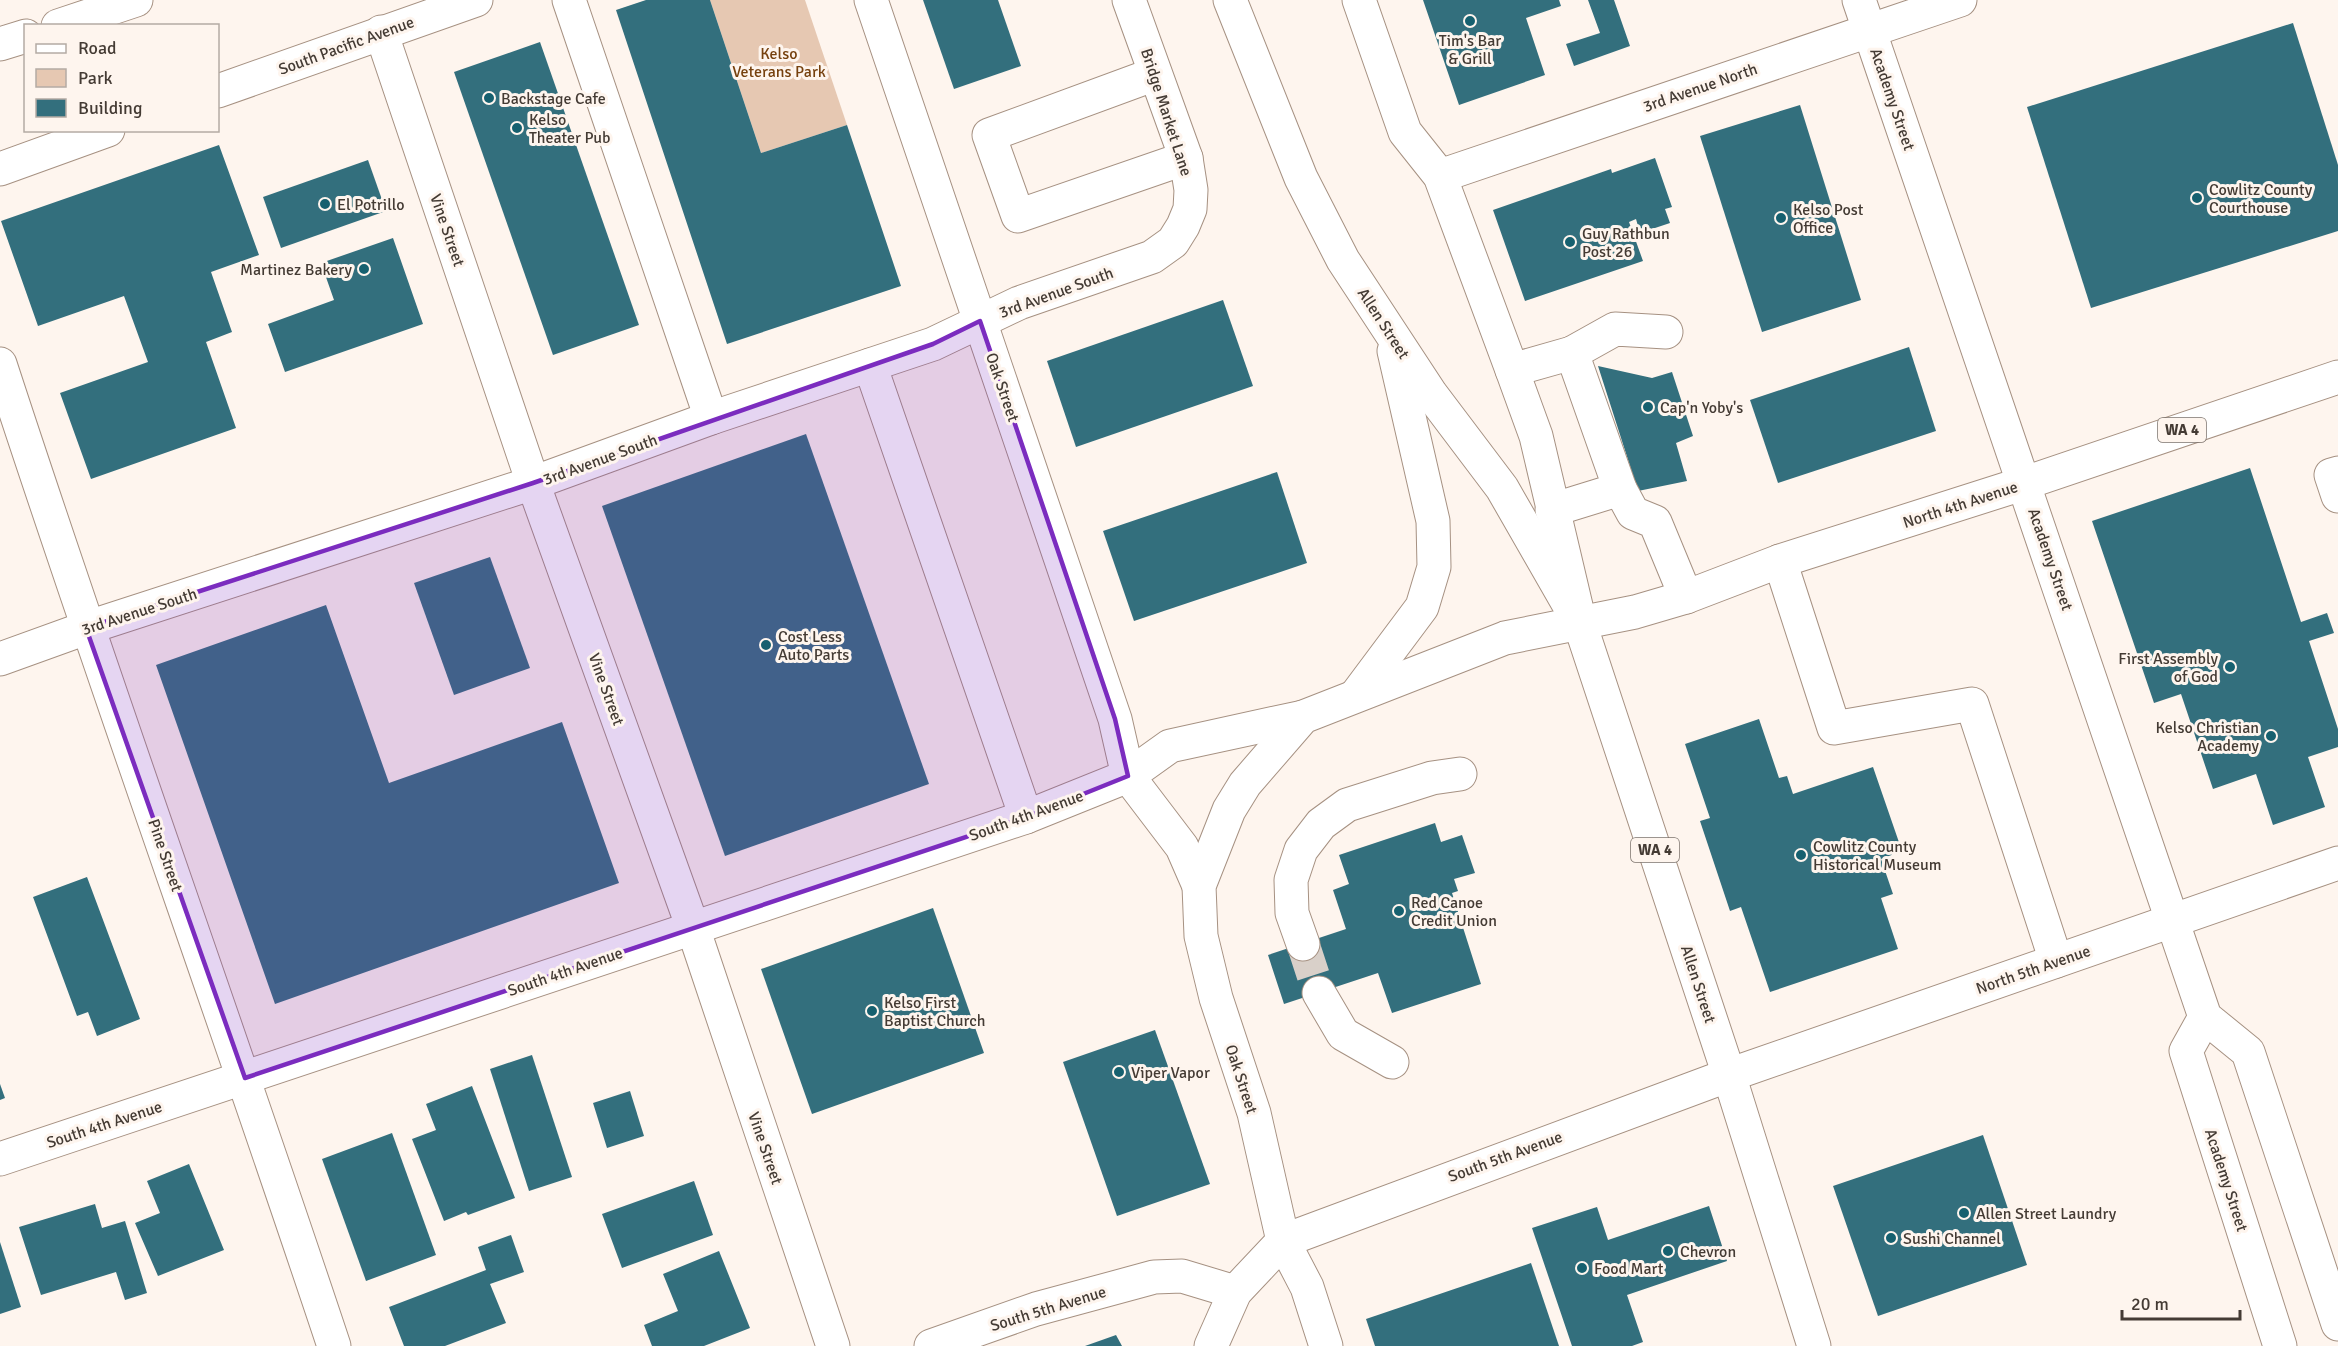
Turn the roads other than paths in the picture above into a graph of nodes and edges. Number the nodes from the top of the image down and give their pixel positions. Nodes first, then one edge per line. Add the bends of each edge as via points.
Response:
1 (136, 0) edge
2 (476, 0) edge
3 (568, 0) edge
4 (871, 0) edge
5 (1129, 0) edge
6 (1230, 0) edge
7 (1359, 0) edge
8 (1960, 0) edge
9 (74, 14) edge
10 (1864, 15) edge
11 (381, 32) junction
12 (24, 37) edge
13 (0, 45) edge
14 (1155, 74) junction
15 (219, 91) edge
16 (102, 132) edge
17 (1186, 158) junction
18 (0, 169) edge
19 (1440, 176) junction
20 (1183, 226) joint
21 (980, 321) junction
22 (1666, 332) dead end
23 (1390, 334) junction
24 (1572, 352) junction
25 (0, 364) edge
26 (870, 365) junction
27 (1512, 369) junction
28 (2338, 377) edge
29 (711, 418) junction
30 (2338, 472) edge
31 (533, 483) junction
32 (2025, 483) junction
33 (1620, 489) junction
34 (2338, 496) edge
35 (1552, 510) junction
36 (1780, 561) junction
37 (1686, 597) junction
38 (1581, 624) junction
39 (86, 628) junction
40 (0, 659) edge
41 (1356, 696) junction
42 (1303, 717) junction
43 (1460, 774) dead end
44 (1128, 776) junction
45 (1026, 817) junction
46 (2338, 863) edge
47 (1199, 886) junction
48 (2173, 921) junction
49 (693, 928) junction
50 (1303, 944) tunnel mouth
51 (2056, 961) junction
52 (1318, 993) tunnel mouth
53 (2205, 1017) junction
54 (1392, 1062) dead end
55 (1729, 1075) junction
56 (245, 1078) junction
57 (0, 1159) edge
58 (1282, 1240) junction
59 (1235, 1292) junction
60 (2338, 1323) edge
61 (334, 1346) edge
62 (833, 1346) edge
63 (931, 1346) edge
64 (1211, 1346) edge
65 (1326, 1346) edge
66 (1814, 1346) edge
67 (2280, 1346) edge

1 - 9 street
2 - 11 street, South Pacific Avenue
3 - 29 street
4 - 21 street, Oak Street
5 - 14 street, Bridge Market Lane
6 - 23 street, Allen Street via 1301,178 1344,260
7 - 19 street, Allen Street via 1405,132
8 - 10 street, 3rd Avenue North
10 - 19 street, 3rd Avenue North
10 - 32 street, Academy Street
11 - 15 street, South Pacific Avenue
11 - 31 street, Vine Street
12 - 13 street
14 - 17 street, Bridge Market Lane
14 - 17 street via 989,135 1018,216
16 - 18 street
17 - 20 street, Bridge Market Lane via 1191,190 1190,209
19 - 27 street, Allen Street
20 - 21 street, 3rd Avenue South via 1173,242 1152,257 1019,303
21 - 26 street, 3rd Avenue South via 933,344
21 - 44 street, Oak Street via 1115,719
22 - 24 street via 1615,329
23 - 38 street, Allen Street via 1502,488
23 - 41 street via 1433,521 1434,567 1422,607
24 - 27 street
24 - 33 street
25 - 39 street, Pine Street
26 - 29 street, 3rd Avenue South
26 - 45 street
27 - 35 street, Allen Street via 1536,436
28 - 32 street, North 4th Avenue / WA 4
29 - 31 street, 3rd Avenue South
30 - 34 street via 2331,475
31 - 39 street, 3rd Avenue South
31 - 49 street, Vine Street
32 - 36 street, North 4th Avenue / WA 4
32 - 48 street, Academy Street
33 - 35 street
33 - 37 street via 1633,513 1655,522
35 - 38 street, Allen Street
36 - 37 street, North 4th Avenue / WA 4
36 - 51 street via 1834,728 1972,704
37 - 38 street, North 4th Avenue / WA 4
38 - 41 street via 1505,638
38 - 55 street, Allen Street / WA 4
39 - 40 street, 3rd Avenue South
39 - 56 street, Pine Street
41 - 42 street
42 - 44 street, South 4th Avenue via 1170,746
42 - 47 street, Oak Street via 1245,784 1229,810
43 - 50 street via 1432,778 1347,805 1321,824 1301,850 1291,880 1292,913
44 - 45 street, South 4th Avenue
44 - 47 street via 1182,847
45 - 49 street, South 4th Avenue
46 - 48 street, North 5th Avenue
47 - 58 street, Oak Street via 1206,957 1254,1113
48 - 51 street, North 5th Avenue
48 - 53 street, Academy Street
49 - 56 street, South 4th Avenue
49 - 62 street, Vine Street
51 - 55 street, North 5th Avenue
52 - 54 street via 1343,1034
53 - 60 street via 2248,1052
53 - 67 street, Academy Street via 2186,1051
55 - 58 street, South 5th Avenue
55 - 66 street, Allen Street / WA 4
56 - 57 street, South 4th Avenue
56 - 61 street, Pine Street
58 - 59 street
58 - 65 street, Oak Street via 1307,1287
59 - 63 street, South 5th Avenue via 1182,1275 1154,1276 1036,1309
59 - 64 street

